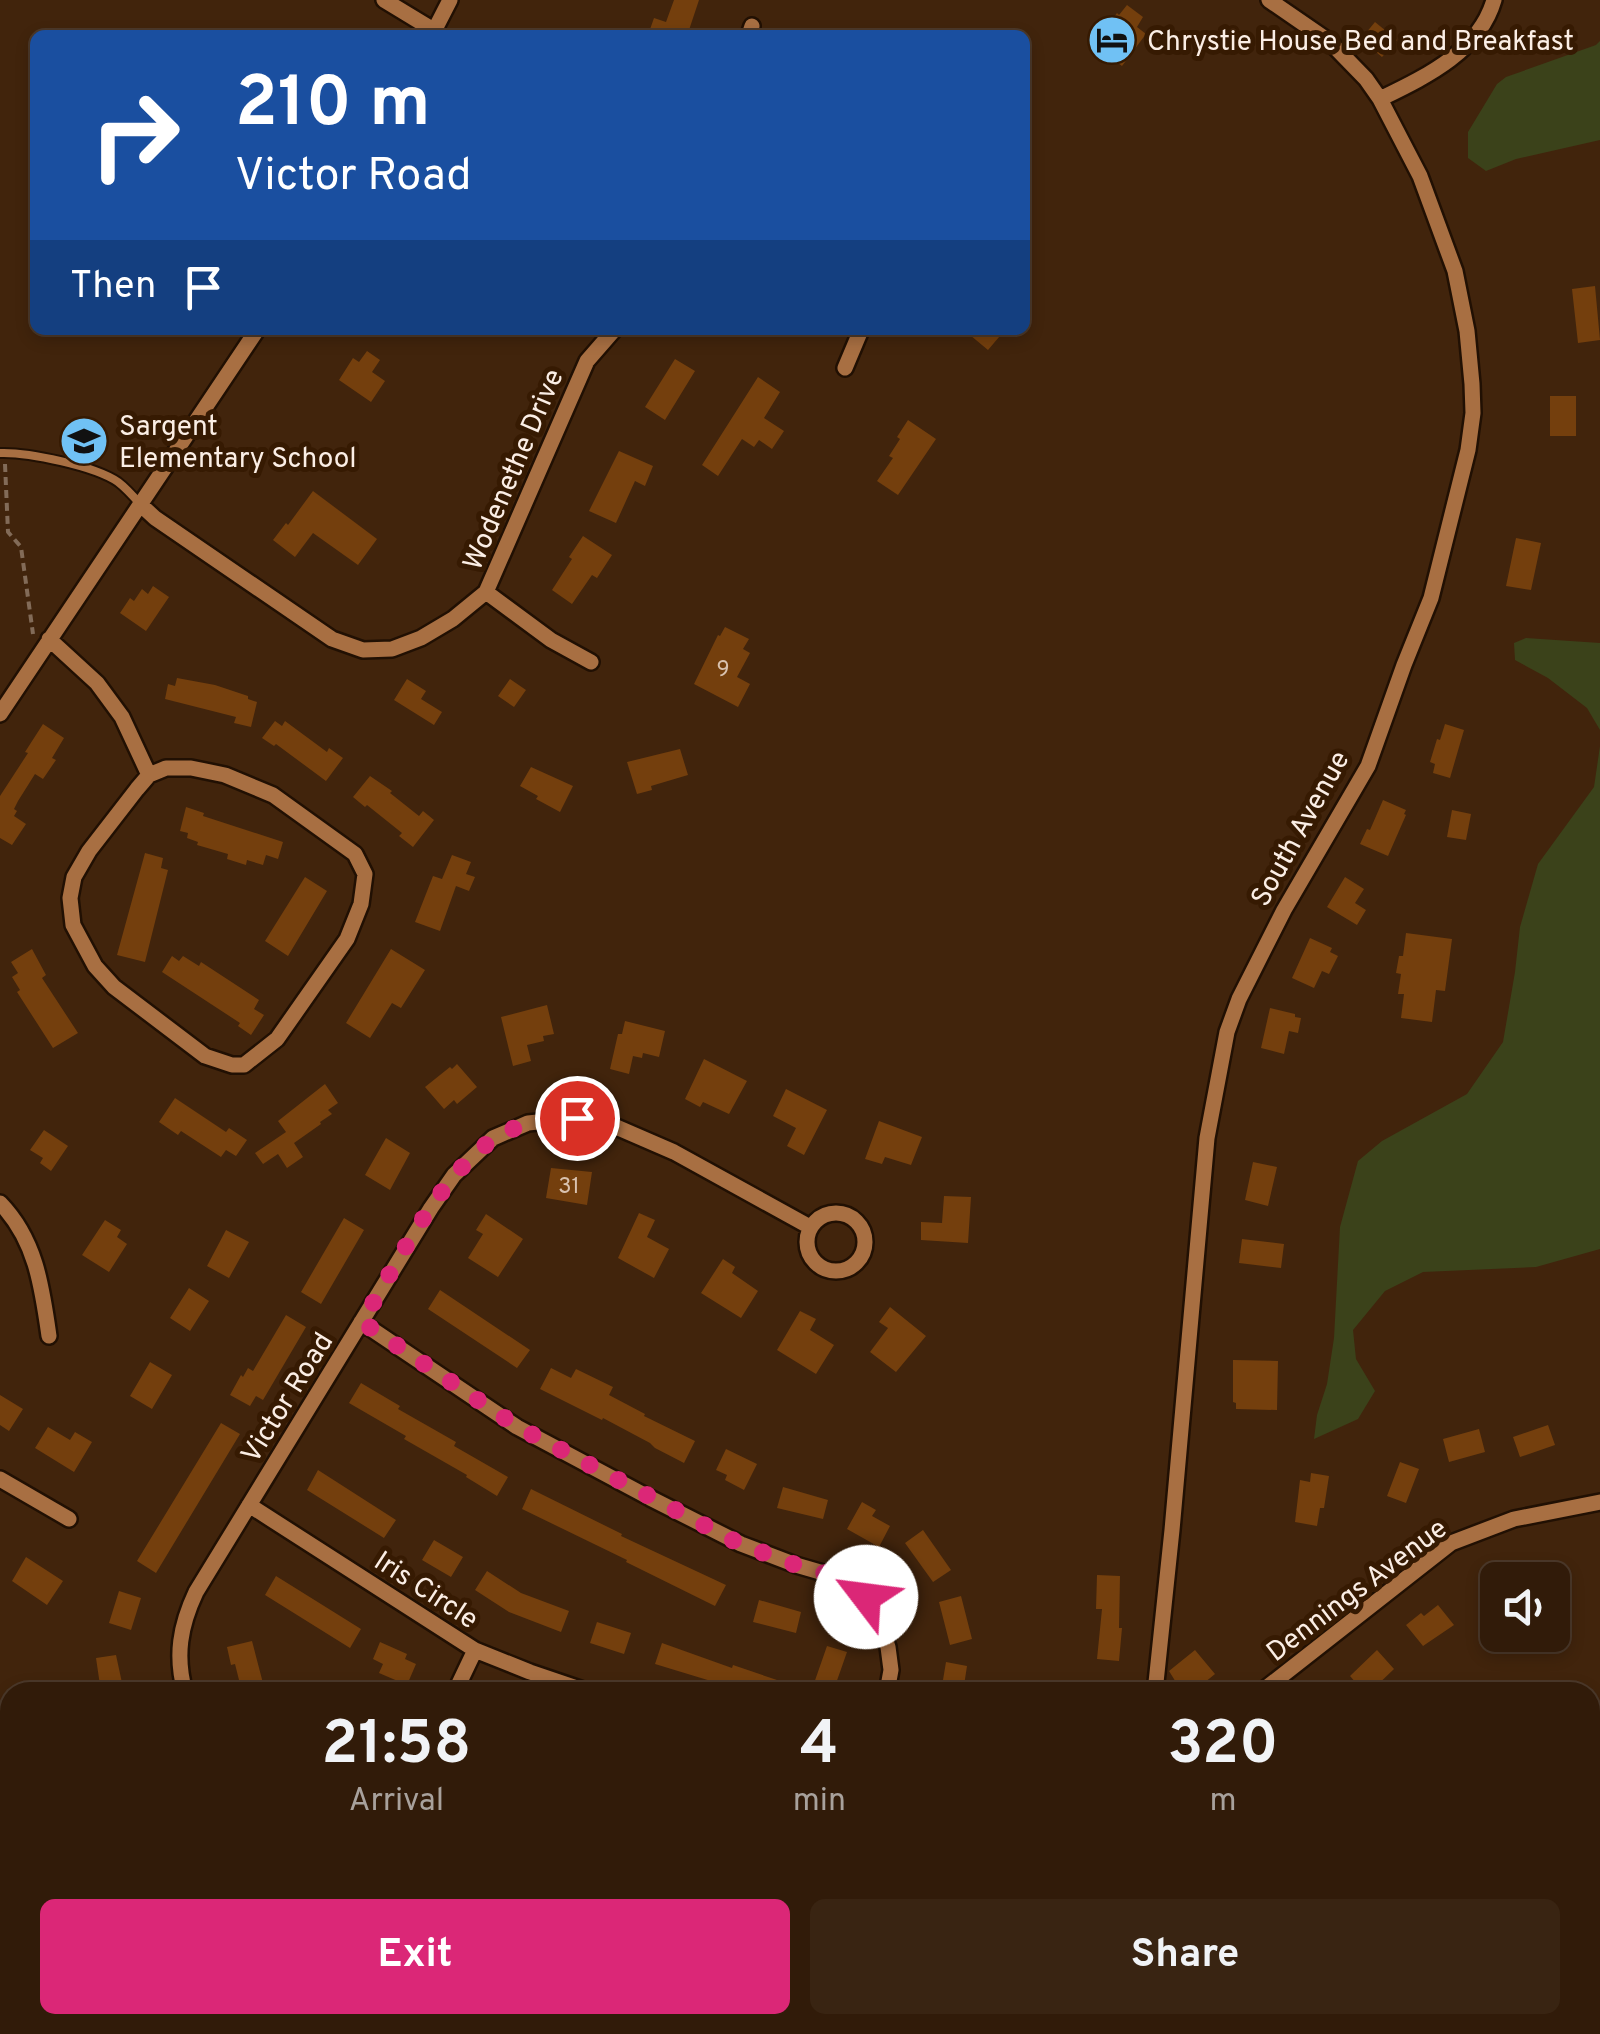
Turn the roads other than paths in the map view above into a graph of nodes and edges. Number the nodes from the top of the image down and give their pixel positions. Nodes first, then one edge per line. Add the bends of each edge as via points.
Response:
1 (384, 0) edge
2 (450, 0) edge
3 (1269, 0) edge
4 (1494, 0) edge
5 (429, 30) edge
6 (435, 30) edge
7 (1380, 99) junction
8 (254, 335) edge
9 (610, 335) edge
10 (858, 335) edge
11 (845, 368) dead end
12 (2, 453) edge
13 (141, 505) junction
14 (486, 592) junction
15 (50, 639) junction
16 (590, 662) dead end
17 (0, 714) edge
18 (149, 775) junction
19 (0, 1203) edge
20 (810, 1227) dead end
21 (362, 1322) junction
22 (49, 1336) dead end
23 (0, 1479) edge
24 (1600, 1502) edge
25 (249, 1505) junction
26 (69, 1520) dead end
27 (475, 1650) junction
28 (183, 1682) edge
29 (460, 1682) edge
30 (560, 1682) edge
31 (889, 1682) edge
32 (1156, 1682) edge
33 (1275, 1682) edge

1 - 5 street
2 - 6 street
3 - 7 street, South Avenue via 1330,42
4 - 7 street via 1469,42 1420,80
7 - 32 street, South Avenue via 1420,176 1455,271 1472,384 1468,450 1431,598 1368,766 1284,910 1228,1032 1207,1138
8 - 13 street
9 - 14 street, Wodenethe Drive via 582,369
10 - 11 street
12 - 13 lane via 68,462 116,481
13 - 14 street, Wodenethe Drive via 332,639 363,650 421,638
13 - 15 street
14 - 16 street
15 - 17 street
15 - 18 street via 97,683
18 - 18 street via 74,877 73,925 114,987 204,1056 244,1065 277,1040 347,940 365,874 355,854 273,795 191,768
19 - 22 street via 32,1251
20 - 21 street, Victor Road via 607,1123 528,1123 493,1138 454,1176
21 - 25 street, Victor Road
21 - 31 street via 518,1427 634,1489 740,1544 851,1581 880,1623
23 - 26 street
24 - 33 street, Dennings Avenue via 1514,1519 1450,1542
25 - 27 street, Iris Circle
25 - 28 street, Victor Road via 184,1617
27 - 29 street
27 - 30 street, Iris Circle

